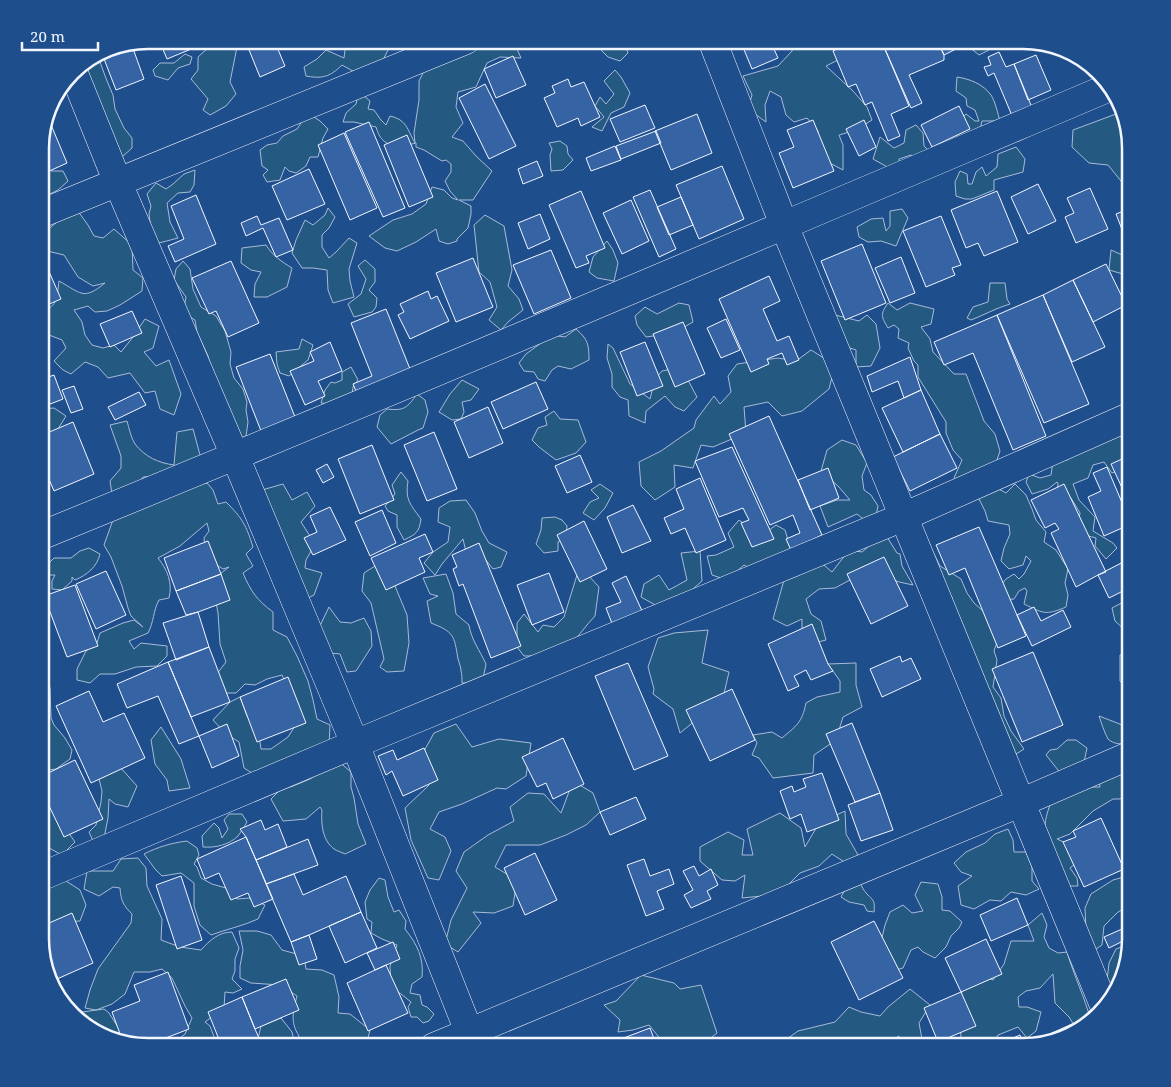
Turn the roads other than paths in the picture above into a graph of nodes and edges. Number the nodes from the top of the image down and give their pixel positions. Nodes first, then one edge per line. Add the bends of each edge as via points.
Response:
1 (444, 49) edge
2 (716, 49) edge
3 (76, 79) edge
4 (1104, 90) edge
5 (118, 183) junction
6 (49, 210) edge
7 (784, 225) junction
8 (1122, 420) edge
9 (235, 456) junction
10 (903, 517) junction
11 (49, 532) edge
12 (355, 744) junction
13 (1122, 759) edge
14 (1020, 803) junction
15 (49, 873) edge
16 (1102, 1000) edge
17 (471, 1038) edge
18 (477, 1038) edge

1 - 5 street
2 - 7 street
3 - 5 street
4 - 7 street
5 - 6 street
5 - 9 street
7 - 9 street
7 - 10 street
8 - 10 street
9 - 11 street
9 - 12 street
10 - 12 street
10 - 14 street
12 - 15 street
12 - 17 street
13 - 14 street
14 - 16 street
14 - 18 street

